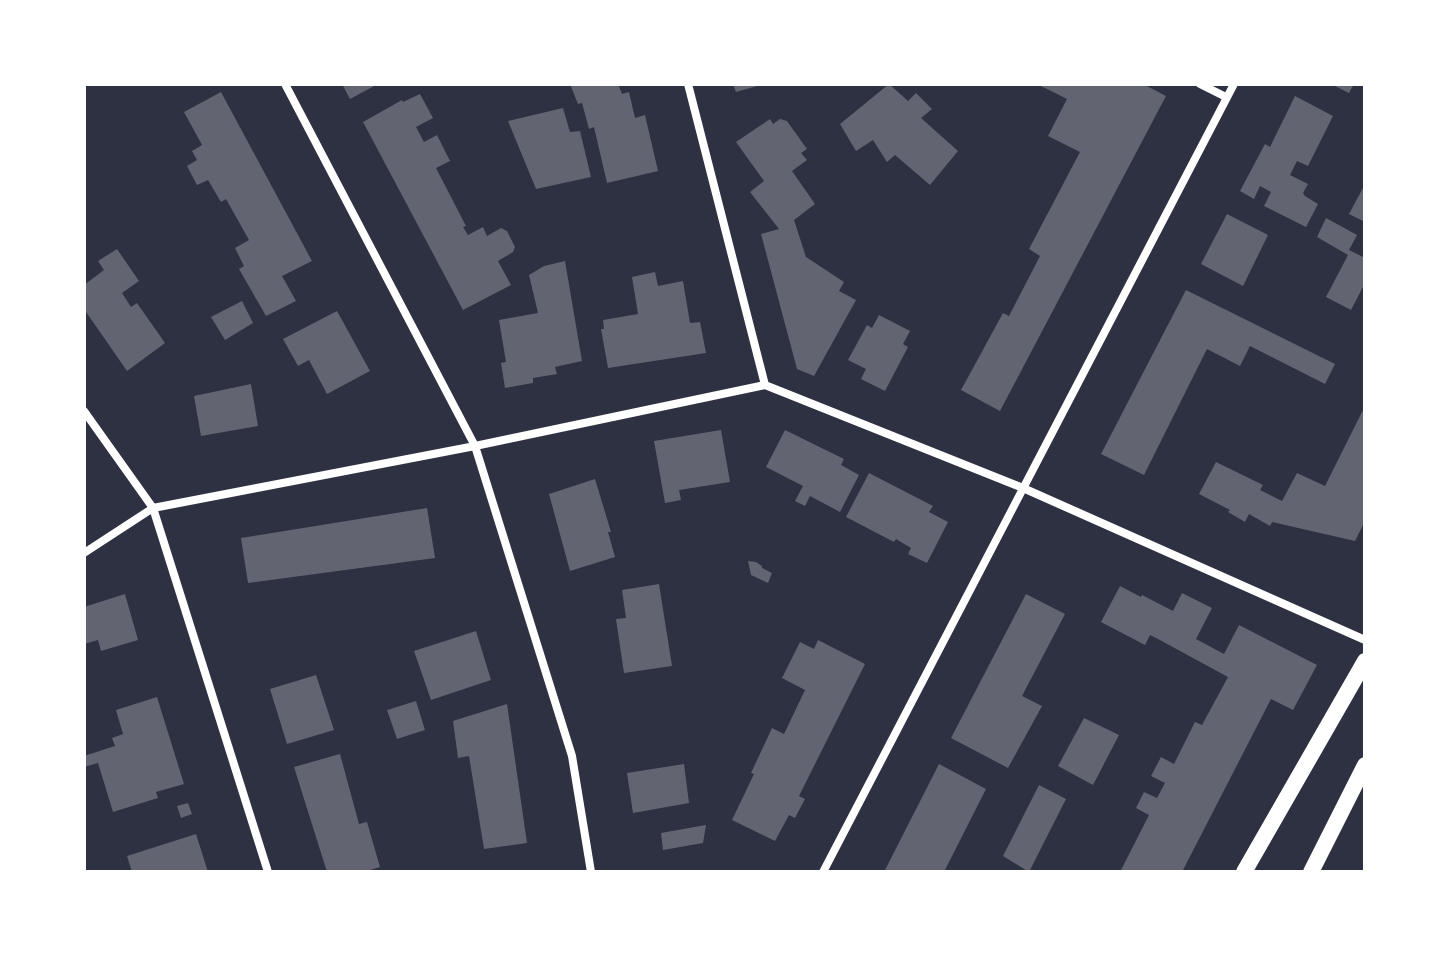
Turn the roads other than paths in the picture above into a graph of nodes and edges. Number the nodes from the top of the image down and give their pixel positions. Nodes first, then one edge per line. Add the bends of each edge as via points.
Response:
1 (285, 84) edge
2 (688, 84) edge
3 (1200, 84) edge
4 (1234, 84) edge
5 (1226, 97) junction
6 (765, 385) junction
7 (84, 411) edge
8 (475, 446) junction
9 (1023, 488) junction
10 (153, 508) junction
11 (84, 553) edge
12 (1365, 640) edge
13 (1365, 661) edge
14 (1365, 765) edge
15 (268, 872) edge
16 (591, 872) edge
17 (823, 872) edge
18 (1244, 872) edge
19 (1311, 872) edge

1 - 8 street
2 - 6 street
3 - 5 street
4 - 5 street
5 - 9 street
6 - 8 street
6 - 9 street
7 - 10 street
8 - 10 street
8 - 16 street via 572,756
9 - 12 street
9 - 17 street
10 - 11 street
10 - 15 street
13 - 18 main road
14 - 19 main road

